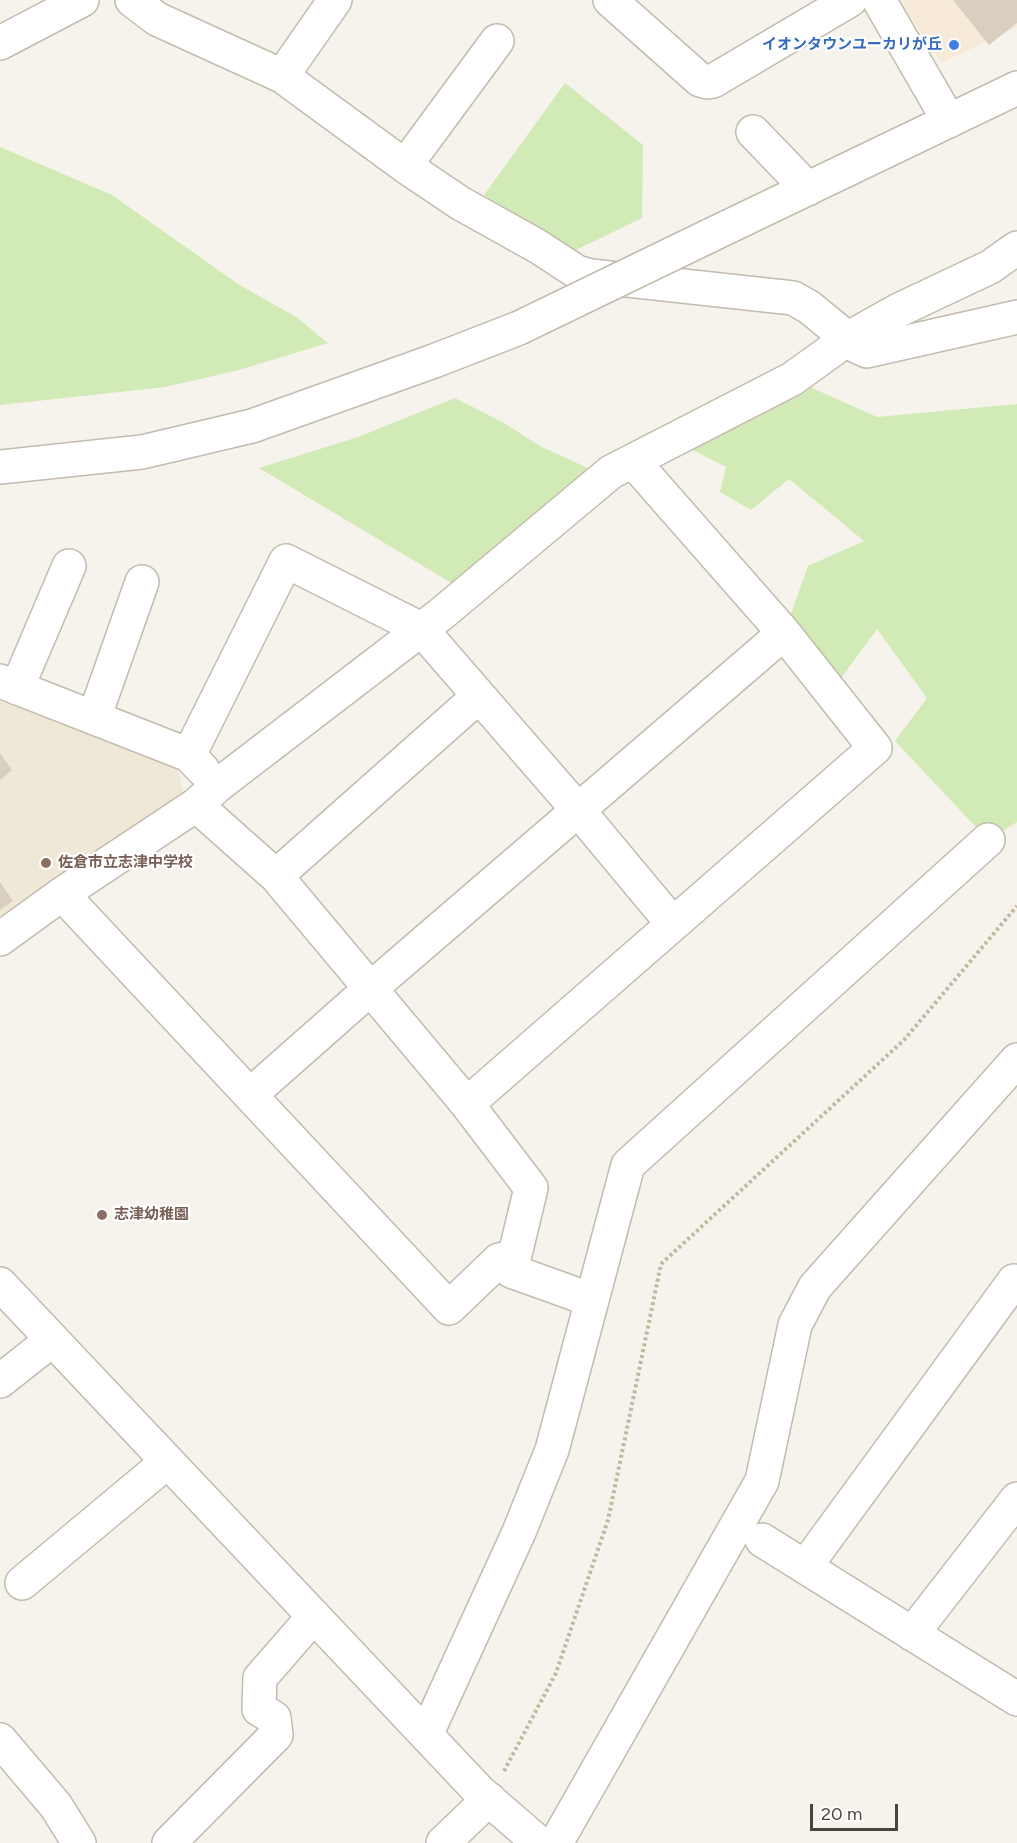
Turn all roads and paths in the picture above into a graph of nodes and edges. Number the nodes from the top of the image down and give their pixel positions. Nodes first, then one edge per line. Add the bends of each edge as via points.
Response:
1 (81, 0) edge
2 (132, 0) edge
3 (334, 0) edge
4 (610, 0) edge
5 (850, 0) edge
6 (879, 0) edge
7 (497, 41) dead end
8 (0, 43) edge
9 (282, 76) junction
10 (1017, 88) edge
11 (949, 121) junction
12 (753, 132) dead end
13 (405, 166) junction
14 (808, 189) junction
15 (1017, 248) edge
16 (1017, 317) edge
17 (849, 338) junction
18 (633, 461) junction
19 (0, 467) edge
20 (69, 566) dead end
21 (142, 582) dead end
22 (421, 629) junction
23 (784, 633) junction
24 (9, 685) edge
25 (479, 696) junction
26 (94, 718) junction
27 (189, 755) junction
28 (207, 795) junction
29 (578, 810) junction
30 (988, 840) dead end
31 (276, 876) junction
32 (62, 894) junction
33 (1017, 906) edge
34 (673, 924) junction
35 (0, 939) edge
36 (370, 989) junction
37 (1017, 1060) edge
38 (250, 1095) junction
39 (467, 1104) junction
40 (514, 1257) junction
41 (1017, 1283) edge
42 (0, 1284) edge
43 (592, 1300) junction
44 (52, 1340) junction
45 (0, 1381) edge
46 (167, 1462) junction
47 (1017, 1499) edge
48 (762, 1540) dead end
49 (805, 1567) junction
50 (22, 1583) dead end
51 (314, 1617) junction
52 (912, 1634) junction
53 (1017, 1699) edge
54 (426, 1735) junction
55 (0, 1740) edge
56 (489, 1799) junction
57 (169, 1842) edge
58 (79, 1843) edge
59 (443, 1843) edge
60 (539, 1843) edge
61 (556, 1843) edge

1 - 8 street
2 - 9 street via 157,19
3 - 9 street
4 - 5 street via 707,82
6 - 11 street
7 - 13 street
9 - 13 street
10 - 11 street
11 - 14 street
12 - 14 street
13 - 17 street via 577,272 793,298
14 - 19 street, bridge via 519,328 252,426 142,452
15 - 17 street via 990,267
16 - 17 street via 876,350 858,347
17 - 18 street via 792,379
18 - 22 street via 611,472
18 - 23 street
20 - 24 street
21 - 26 street
22 - 25 street
22 - 27 street via 286,561
22 - 28 street
23 - 29 street
23 - 34 street via 875,748
24 - 26 street
25 - 29 street
25 - 31 street
26 - 27 street
27 - 28 street
28 - 31 street
28 - 32 street
29 - 34 street
29 - 36 street
30 - 43 street via 628,1165
31 - 36 street
32 - 35 street
32 - 38 street
33 - 56 path via 904,1040 661,1264 608,1520 556,1673
34 - 39 street
36 - 38 street
36 - 39 street
37 - 61 street via 815,1287 795,1324 762,1481
38 - 40 street via 449,1308 499,1260
39 - 40 street via 531,1188
40 - 43 street via 511,1271
41 - 49 street via 1014,1281
42 - 44 street
43 - 54 street via 552,1450
44 - 45 street
44 - 46 street
46 - 50 street
46 - 51 street
47 - 52 street
48 - 49 street
49 - 52 street
51 - 54 street
51 - 57 street via 260,1677 259,1709 274,1718 276,1735
52 - 53 street
54 - 56 street
55 - 58 street via 56,1806
56 - 59 street
56 - 60 street

